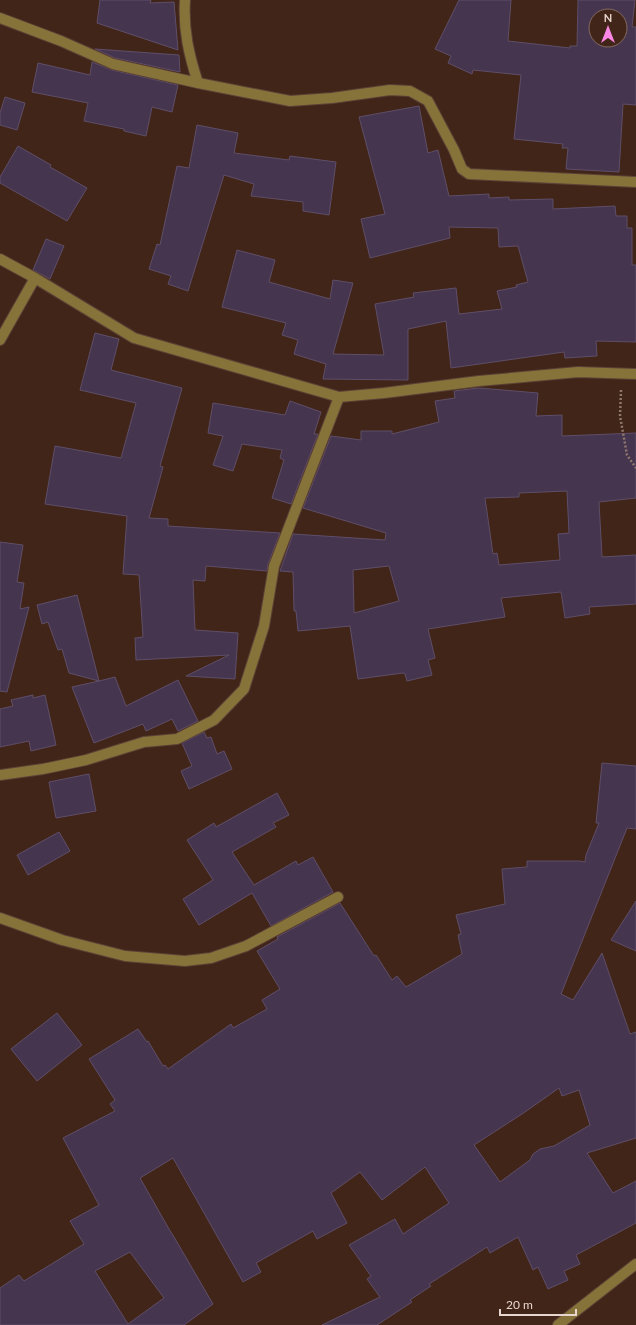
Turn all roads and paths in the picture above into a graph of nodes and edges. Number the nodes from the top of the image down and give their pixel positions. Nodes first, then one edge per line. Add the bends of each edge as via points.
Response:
1 (185, 0) edge
2 (0, 18) edge
3 (198, 83) junction
4 (636, 182) edge
5 (0, 259) edge
6 (35, 278) junction
7 (0, 340) edge
8 (622, 374) junction
9 (636, 374) edge
10 (339, 397) junction
11 (636, 468) edge
12 (0, 775) edge
13 (338, 897) dead end
14 (0, 918) edge
15 (636, 1264) edge
16 (558, 1325) edge

1 - 3 street via 188,51
2 - 3 street via 113,64
3 - 4 street via 290,101 390,90 410,91 428,101 462,169 469,174
5 - 6 street
6 - 7 street
6 - 10 street via 134,338
8 - 9 street
8 - 10 street via 570,373 479,380
8 - 11 path via 620,416 627,455
10 - 12 street via 274,566 264,626 244,689 214,720 177,739 144,742 86,760
13 - 14 street via 246,946 211,958 185,962 125,956 62,940
15 - 16 street

